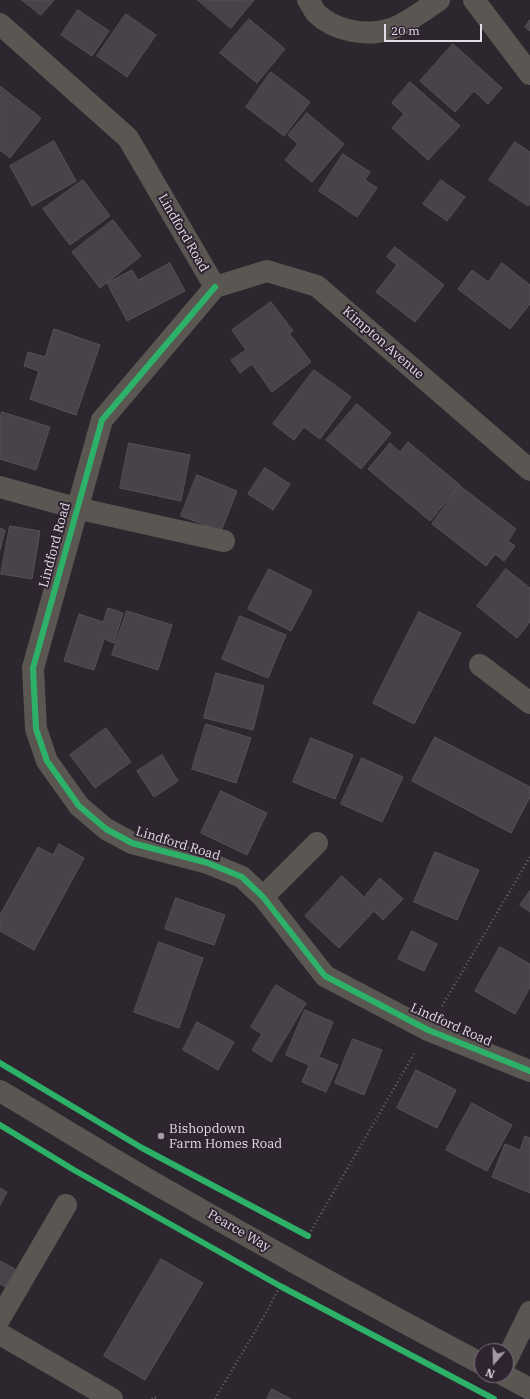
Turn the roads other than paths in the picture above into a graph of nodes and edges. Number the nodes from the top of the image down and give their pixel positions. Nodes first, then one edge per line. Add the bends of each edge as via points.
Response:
1 (308, 0) edge
2 (438, 0) edge
3 (474, 0) edge
4 (0, 24) edge
5 (530, 74) edge
6 (215, 287) junction
7 (530, 470) edge
8 (0, 487) edge
9 (76, 508) junction
10 (224, 541) dead end
11 (480, 665) dead end
12 (530, 703) edge
13 (317, 843) dead end
14 (263, 897) junction
15 (530, 1071) edge
16 (0, 1091) edge
17 (66, 1205) dead end
18 (530, 1312) edge
19 (0, 1318) edge
20 (0, 1334) edge
21 (514, 1345) edge
22 (474, 1360) edge
23 (514, 1380) edge
24 (530, 1389) edge
25 (112, 1399) edge

1 - 2 street via 315,12 325,20 339,27 367,32 392,29
3 - 5 street
4 - 6 street, Lindford Road via 128,138
6 - 7 street, Kimpton Avenue via 267,271 317,286
6 - 9 street, Lindford Road via 102,420
8 - 9 street
9 - 10 street, Lindford Road
9 - 14 street, Lindford Road via 33,668 36,729 47,761 79,806 106,829 132,843 208,862 242,877
11 - 12 street
13 - 14 street
14 - 15 street, Lindford Road via 325,976 428,1030
16 - 22 street, Pearce Way via 293,1262
17 - 19 street
18 - 21 street
20 - 25 street
23 - 24 street

